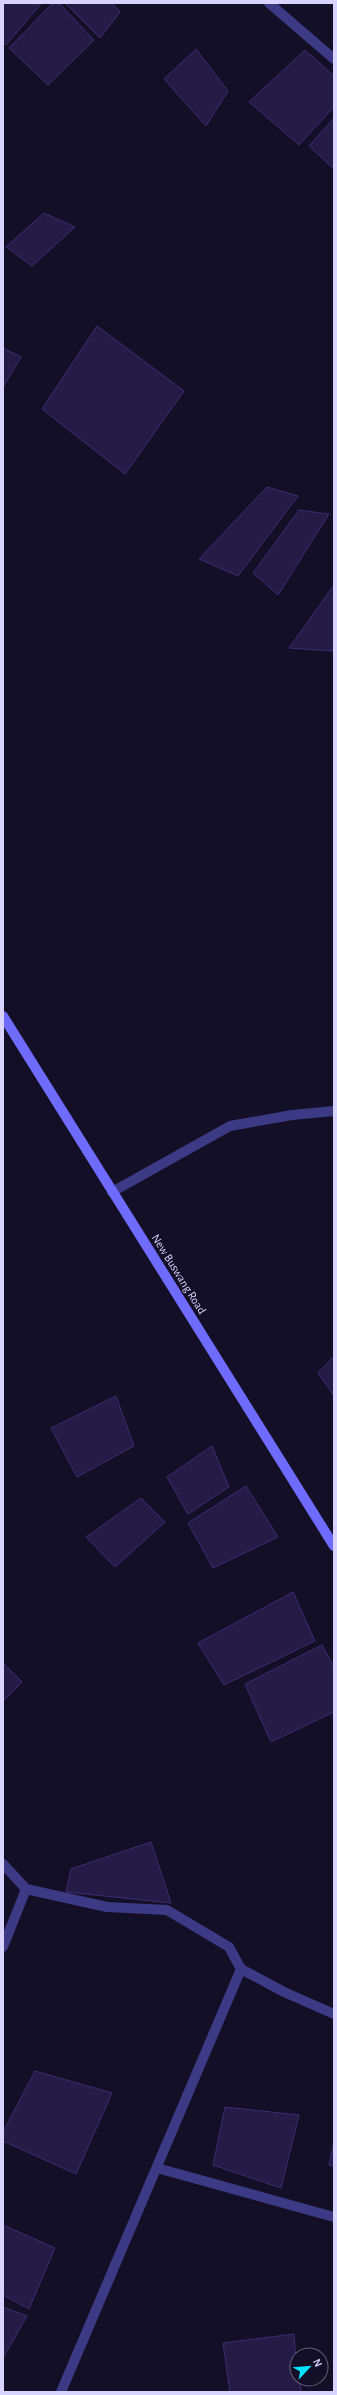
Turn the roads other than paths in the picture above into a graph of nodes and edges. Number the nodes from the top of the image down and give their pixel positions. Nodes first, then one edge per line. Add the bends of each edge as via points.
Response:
1 (269, 3) edge
2 (334, 58) edge
3 (3, 1016) edge
4 (334, 1111) edge
5 (112, 1192) junction
6 (334, 1546) edge
7 (3, 1864) edge
8 (26, 1889) junction
9 (3, 1947) edge
10 (241, 1969) junction
11 (334, 2014) edge
12 (157, 2168) junction
13 (334, 2218) edge
14 (62, 2392) edge

1 - 2 street
3 - 5 street, New Buswang Road
4 - 5 street via 292,1115 230,1126
5 - 6 street, New Buswang Road
7 - 8 street
8 - 9 street
8 - 10 street via 107,1907 167,1910 229,1947
10 - 11 street
10 - 12 street
12 - 13 street
12 - 14 street

